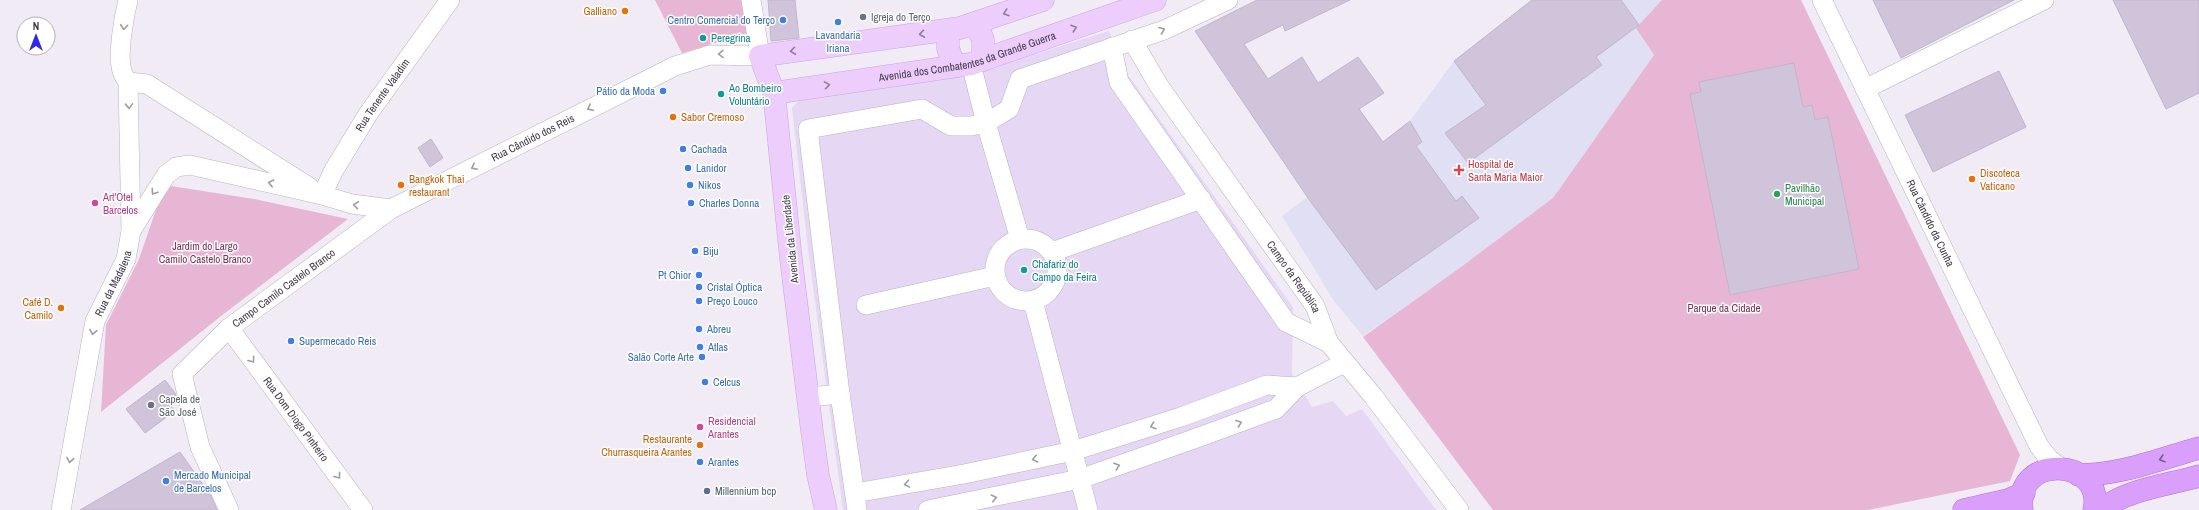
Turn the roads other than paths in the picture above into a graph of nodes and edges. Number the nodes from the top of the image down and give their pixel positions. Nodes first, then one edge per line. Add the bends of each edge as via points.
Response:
1 (128, 0) edge
2 (450, 0) edge
3 (751, 0) edge
4 (1043, 0) edge
5 (1155, 0) edge
6 (1228, 0) edge
7 (1822, 0) edge
8 (2044, 0) edge
9 (974, 23) junction
10 (948, 30) junction
11 (1132, 40) junction
12 (1112, 47) junction
13 (760, 56) junction
14 (970, 63) junction
15 (128, 82) junction
16 (1865, 89) junction
17 (774, 93) junction
18 (986, 123) junction
19 (322, 195) junction
20 (1201, 199) junction
21 (391, 209) junction
22 (131, 231) junction
23 (1020, 239) junction
24 (1052, 252) junction
25 (995, 276) junction
26 (1033, 301) junction
27 (866, 305) dead end
28 (229, 328) junction
29 (1330, 343) junction
30 (1344, 364) junction
31 (1297, 387) junction
32 (840, 394) junction
33 (808, 397) junction
34 (1181, 417) junction
35 (1191, 440) junction
36 (2039, 446) junction
37 (2199, 448) edge
38 (1073, 451) junction
39 (2070, 471) junction
40 (964, 474) junction
41 (2039, 474) junction
42 (2199, 476) edge
43 (1080, 479) junction
44 (856, 501) edge
45 (973, 502) junction
46 (2023, 502) edge
47 (61, 510) edge
48 (229, 510) edge
49 (363, 510) edge
50 (826, 510) edge
51 (928, 510) edge
52 (1088, 510) edge
53 (1459, 510) edge
54 (1964, 510) edge
55 (2094, 510) edge
56 (2101, 510) edge

1 -> 15 street, Rua da Madalena via 121,54 122,71
2 - 19 street, Rua Tenente Valadim via 368,114
3 - 13 street
4 -> 9 main road
14 -> 5 main road, Avenida dos Combatentes da Grande Guerra
11 -> 6 street via 1164,30
7 - 16 street, Rua Cândido da Cunha
8 - 16 street
9 - 10 main road
9 - 14 main road via 983,39
10 -> 13 main road
10 - 14 main road via 948,49
11 - 12 street
11 - 29 street, Campo da República via 1159,86 1314,306
12 - 18 street via 1020,78 1009,109
12 - 20 street via 1119,82
13 - 17 main road, Avenida da Liberdade
13 -> 21 street, Rua Cândido dos Reis via 710,54 675,66
17 -> 14 main road, Avenida dos Combatentes da Grande Guerra
14 - 18 street
15 - 19 street via 147,84
15 -> 22 street, Rua da Madalena
16 - 36 street, Rua Cândido da Cunha
17 - 33 main road, Avenida da Liberdade
18 - 23 street
18 - 32 street via 951,126 922,109 808,129
21 -> 19 street via 352,204
19 -> 22 street via 190,165 176,168 166,175
20 - 24 street
20 - 29 street via 1286,322
21 - 28 street, Campo Camilo Castelo Branco
22 -> 47 street, Rua da Madalena via 126,258 95,321
23 - 24 street via 1044,243
23 - 25 street via 1008,243 1000,252 995,264
24 - 26 street via 1057,263 1057,276 1053,287 1044,296
25 - 26 street via 1000,288 1009,296 1020,301
25 - 27 street
26 - 38 street
28 - 48 street, Campo Camilo Castelo Branco via 182,374 200,447
28 -> 49 street, Rua Dom Diogo Pinheiro
29 - 30 street, Campo da República
30 - 31 street
30 - 53 street, Campo da República via 1373,396
31 - 34 street via 1267,385
35 -> 31 street via 1276,409
32 - 33 street
32 - 44 street
33 - 50 main road, Avenida da Liberdade via 818,475
34 - 35 street
34 -> 38 street
43 -> 35 street
36 - 39 street, Rua Cândido da Cunha via 2049,459
36 - 41 street, Rua Cândido da Cunha
37 -> 39 main road via 2098,475
38 -> 40 street
38 - 43 street
39 - 41 main road via 2043,470
39 - 55 main road via 2087,482 2093,493
40 -> 44 street
40 - 45 street
41 - 46 main road via 2026,486
42 - 56 main road via 2132,494
45 -> 43 street
43 - 52 street
45 - 51 street
46 - 54 main road via 2008,500

